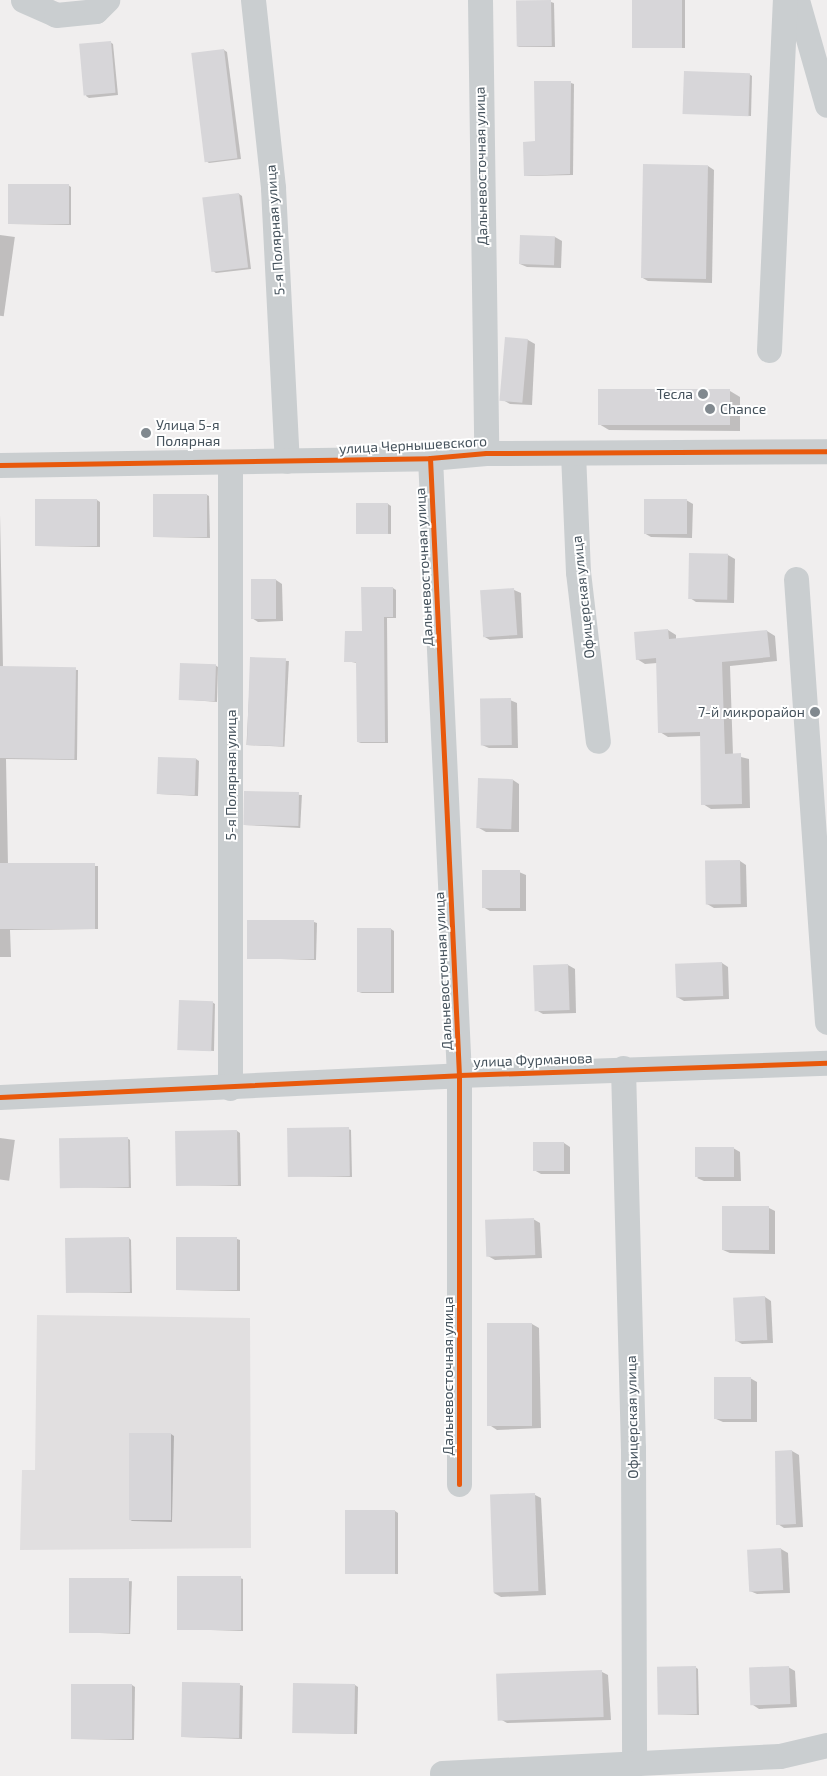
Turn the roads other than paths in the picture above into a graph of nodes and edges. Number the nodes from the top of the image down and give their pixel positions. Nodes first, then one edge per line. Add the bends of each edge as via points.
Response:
1 (23, 0) edge
2 (107, 0) edge
3 (253, 0) edge
4 (480, 0) edge
5 (785, 0) edge
6 (797, 0) edge
7 (827, 105) edge
8 (769, 350) dead end
9 (827, 451) edge
10 (486, 452) junction
11 (573, 453) junction
12 (430, 458) junction
13 (287, 461) junction
14 (230, 463) junction
15 (0, 465) edge
16 (796, 578) dead end
17 (598, 741) dead end
18 (827, 1022) edge
19 (827, 1063) edge
20 (623, 1068) junction
21 (459, 1074) junction
22 (230, 1088) junction
23 (0, 1097) edge
24 (459, 1484) dead end
25 (827, 1745) edge
26 (634, 1765) junction
27 (442, 1773) dead end

1 - 2 street via 56,15 96,12
3 - 13 street, 5-я Полярная улица via 273,188
4 - 10 street, Дальневосточная улица
5 - 8 street
6 - 7 street
9 - 11 street, улица Чернышевского
10 - 11 street, улица Чернышевского
10 - 12 street, улица Чернышевского
11 - 17 street, Офицерская улица via 578,572
12 - 13 street, улица Чернышевского
12 - 21 street, Дальневосточная улица
13 - 14 street, улица Чернышевского
14 - 15 street, улица Чернышевского
14 - 22 street, 5-я Полярная улица
16 - 18 street
19 - 20 street, улица Фурманова
20 - 21 street, улица Фурманова
20 - 26 street, Офицерская улица via 633,1448
21 - 22 street, улица Фурманова
21 - 24 street, Дальневосточная улица
22 - 23 street, улица Фурманова
25 - 26 street via 780,1756
26 - 27 street

